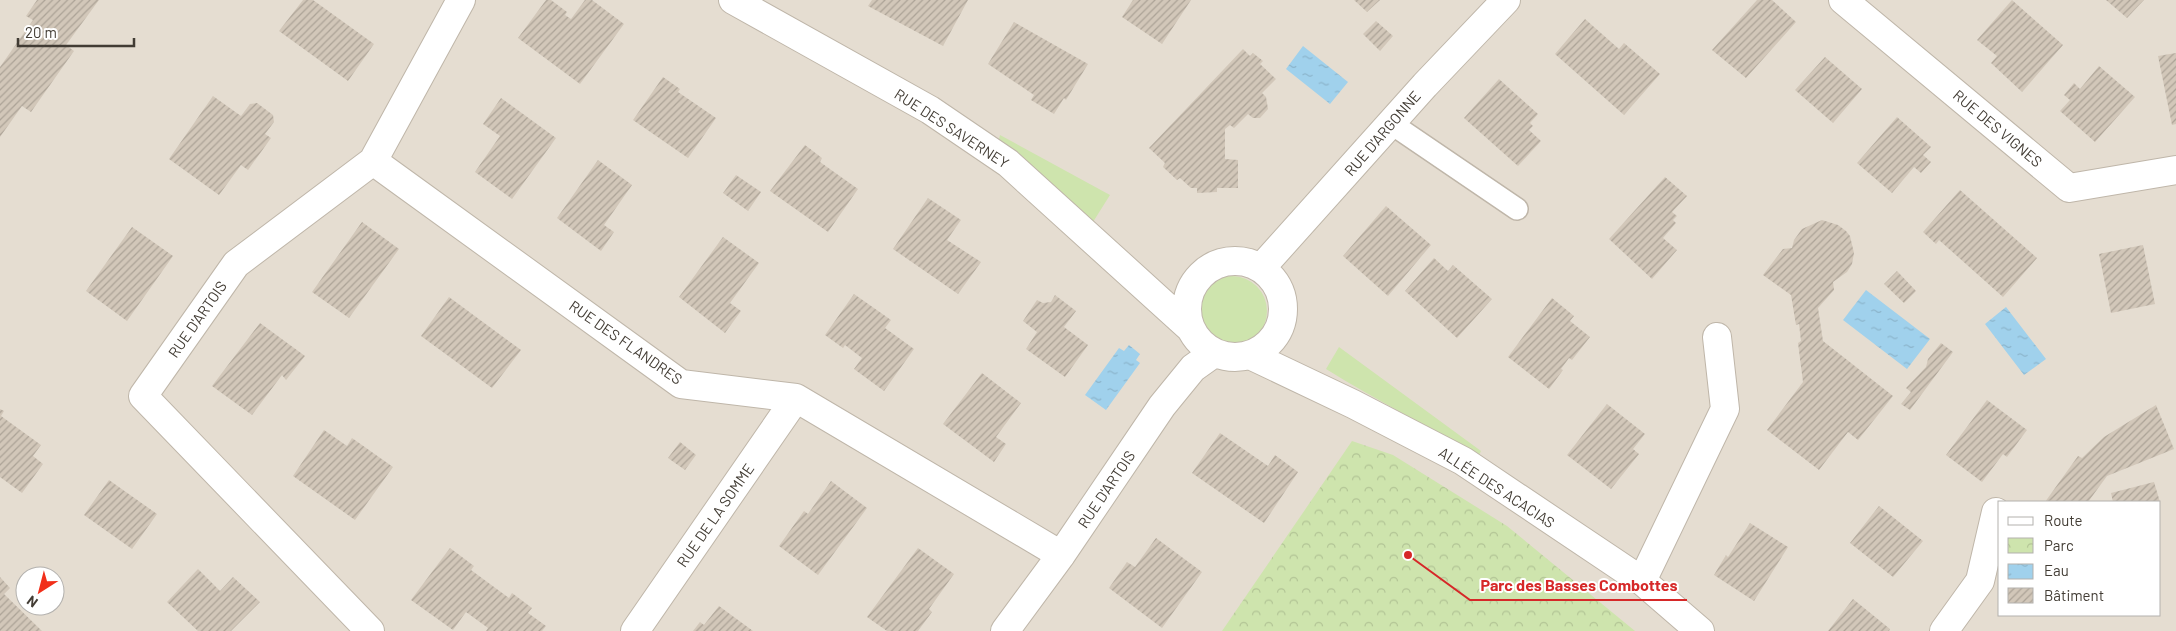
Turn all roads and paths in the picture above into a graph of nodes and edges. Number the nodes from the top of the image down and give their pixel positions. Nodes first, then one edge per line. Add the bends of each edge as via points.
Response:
1 (461, 0) edge
2 (733, 0) edge
3 (1506, 0) edge
4 (1842, 0) edge
5 (1392, 124) junction
6 (373, 161) junction
7 (2176, 170) edge
8 (1517, 209) dead end
9 (1261, 268) junction
10 (1191, 329) junction
11 (1717, 337) dead end
12 (1214, 353) junction
13 (1250, 355) junction
14 (796, 398) junction
15 (1996, 512) dead end
16 (1061, 555) junction
17 (1642, 581) junction
18 (370, 631) edge
19 (635, 631) edge
20 (1005, 631) edge
21 (1700, 631) edge
22 (1944, 631) edge

1 - 6 street, RUE D'ARTOIS
2 - 10 street, RUE DES SAVERNEY via 930,110 1008,163
3 - 5 street, RUE D'ARGONNE
4 - 7 street, RUE DES VIGNES via 2069,188
5 - 8 lane
5 - 9 street, RUE D'ARGONNE
6 - 14 street, RUE DES FLANDRES via 681,384
6 - 18 street, RUE D'ARTOIS via 236,264 143,396
9 - 10 street via 1247,262 1231,261 1216,264 1203,273 1193,284 1188,298 1187,314
9 - 13 street via 1281,294 1282,315 1280,326 1268,344
10 - 12 street via 1200,343
11 - 17 street via 1724,409
12 - 13 street via 1232,357
12 - 16 street, RUE D'ARTOIS via 1193,368 1162,406
13 - 17 street, ALLÉE DES ACACIAS via 1463,461
14 - 16 street, RUE DES FLANDRES
14 - 19 street, RUE DE LA SOMME
15 - 22 street via 1980,581
16 - 20 street, RUE D'ARTOIS
17 - 21 street, ALLÉE DES ACACIAS

